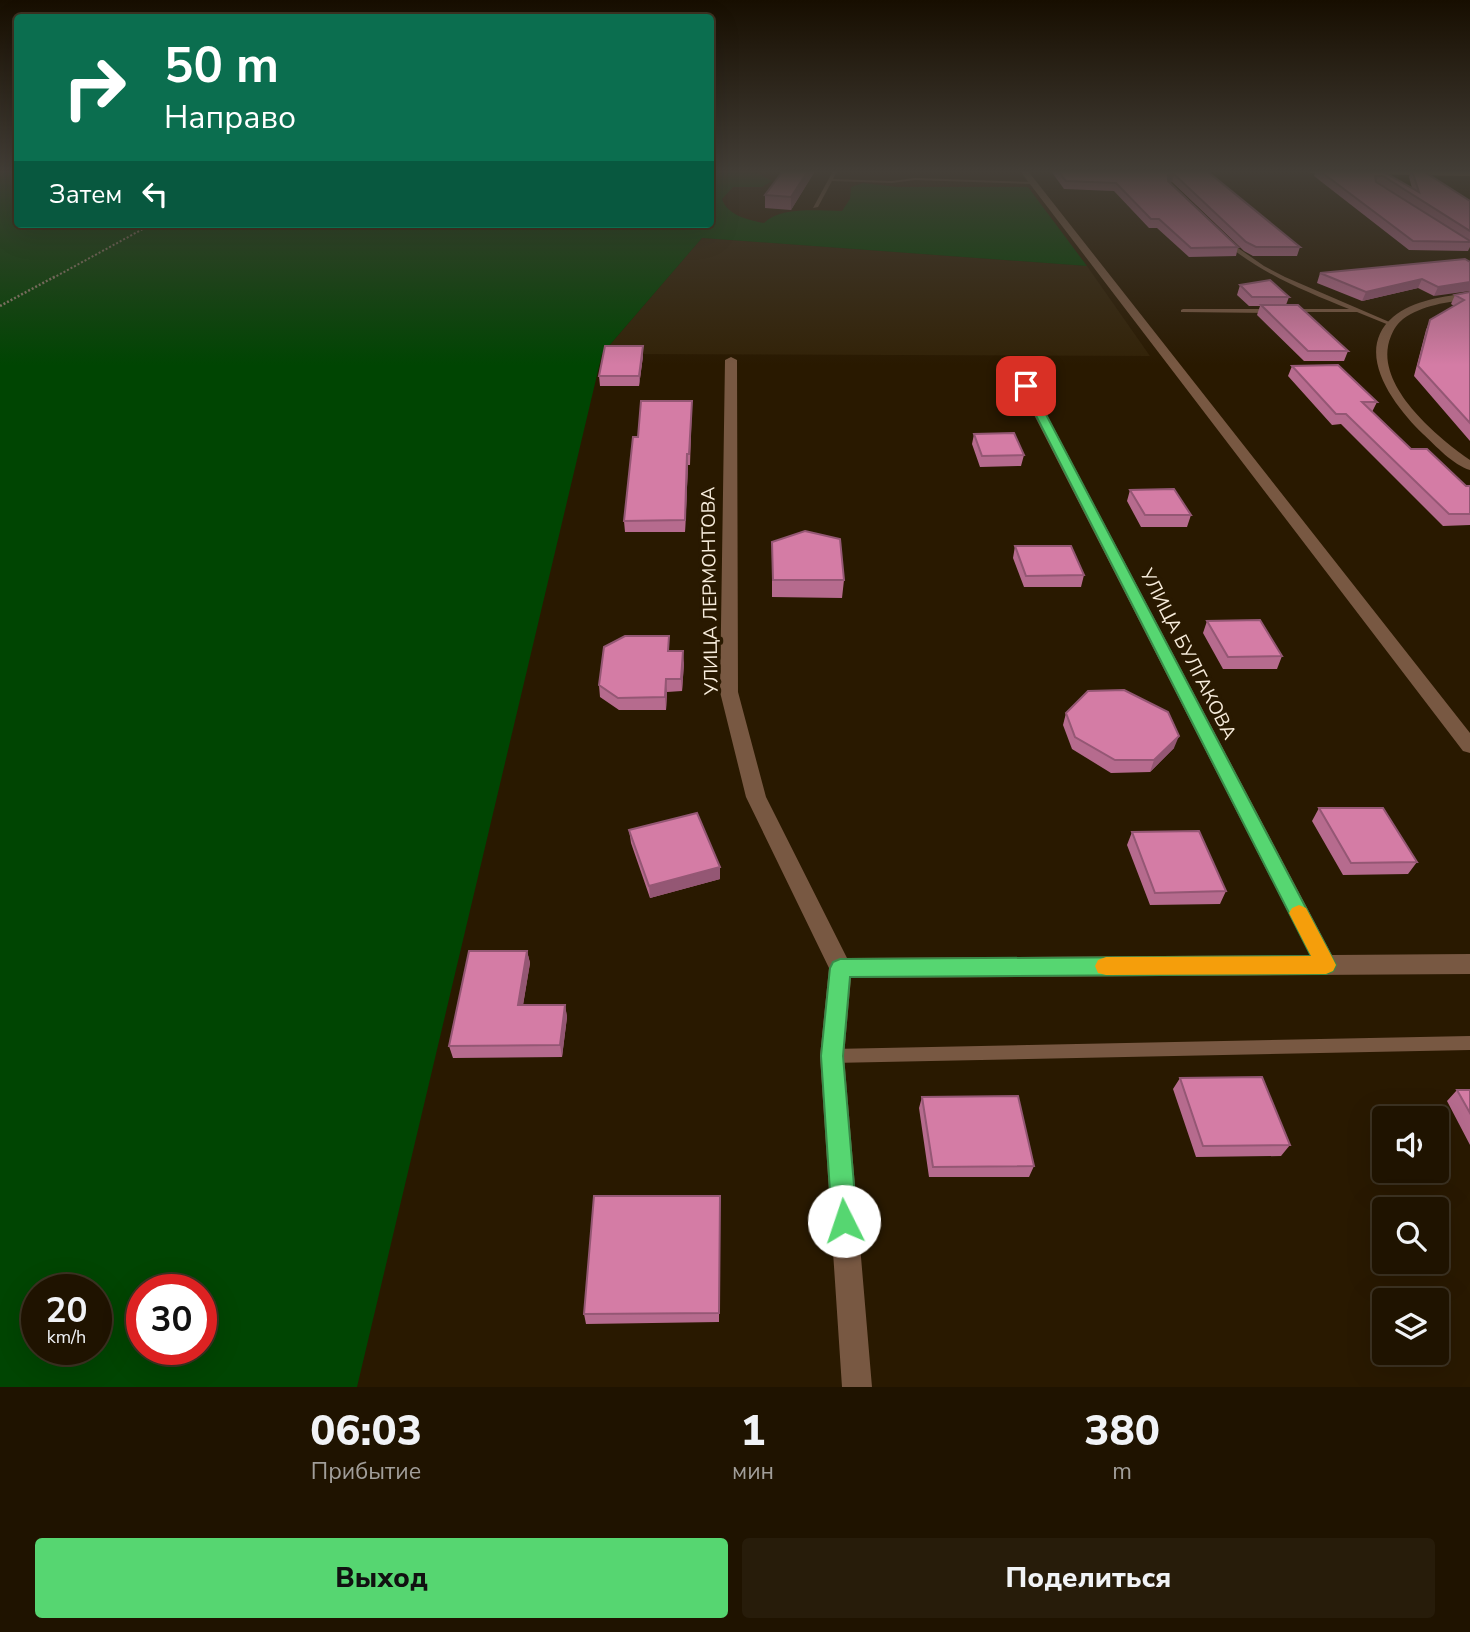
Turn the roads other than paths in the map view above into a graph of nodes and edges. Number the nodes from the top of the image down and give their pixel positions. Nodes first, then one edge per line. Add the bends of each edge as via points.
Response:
1 (1074, 236) edge
2 (1222, 236) edge
3 (1470, 296) edge
4 (1182, 311) dead end
5 (1362, 311) junction
6 (1391, 324) junction
7 (731, 360) dead end
8 (1013, 362) dead end
9 (1470, 466) edge
10 (1470, 746) edge
11 (1470, 964) edge
12 (1326, 965) junction
13 (840, 968) junction
14 (1470, 1043) edge
15 (832, 1056) junction
16 (857, 1387) edge

1 - 10 street
2 - 5 lane via 1264,268
3 - 6 street via 1416,307
4 - 5 lane
5 - 6 lane
6 - 9 street via 1382,346 1384,372 1401,404 1440,446
7 - 13 street, УЛИЦА ЛЕРМОНТОВА via 729,692 756,797
8 - 12 street, УЛИЦА БУЛГАКОВА
11 - 12 street
12 - 13 street
13 - 15 street
14 - 15 lane
15 - 16 street

